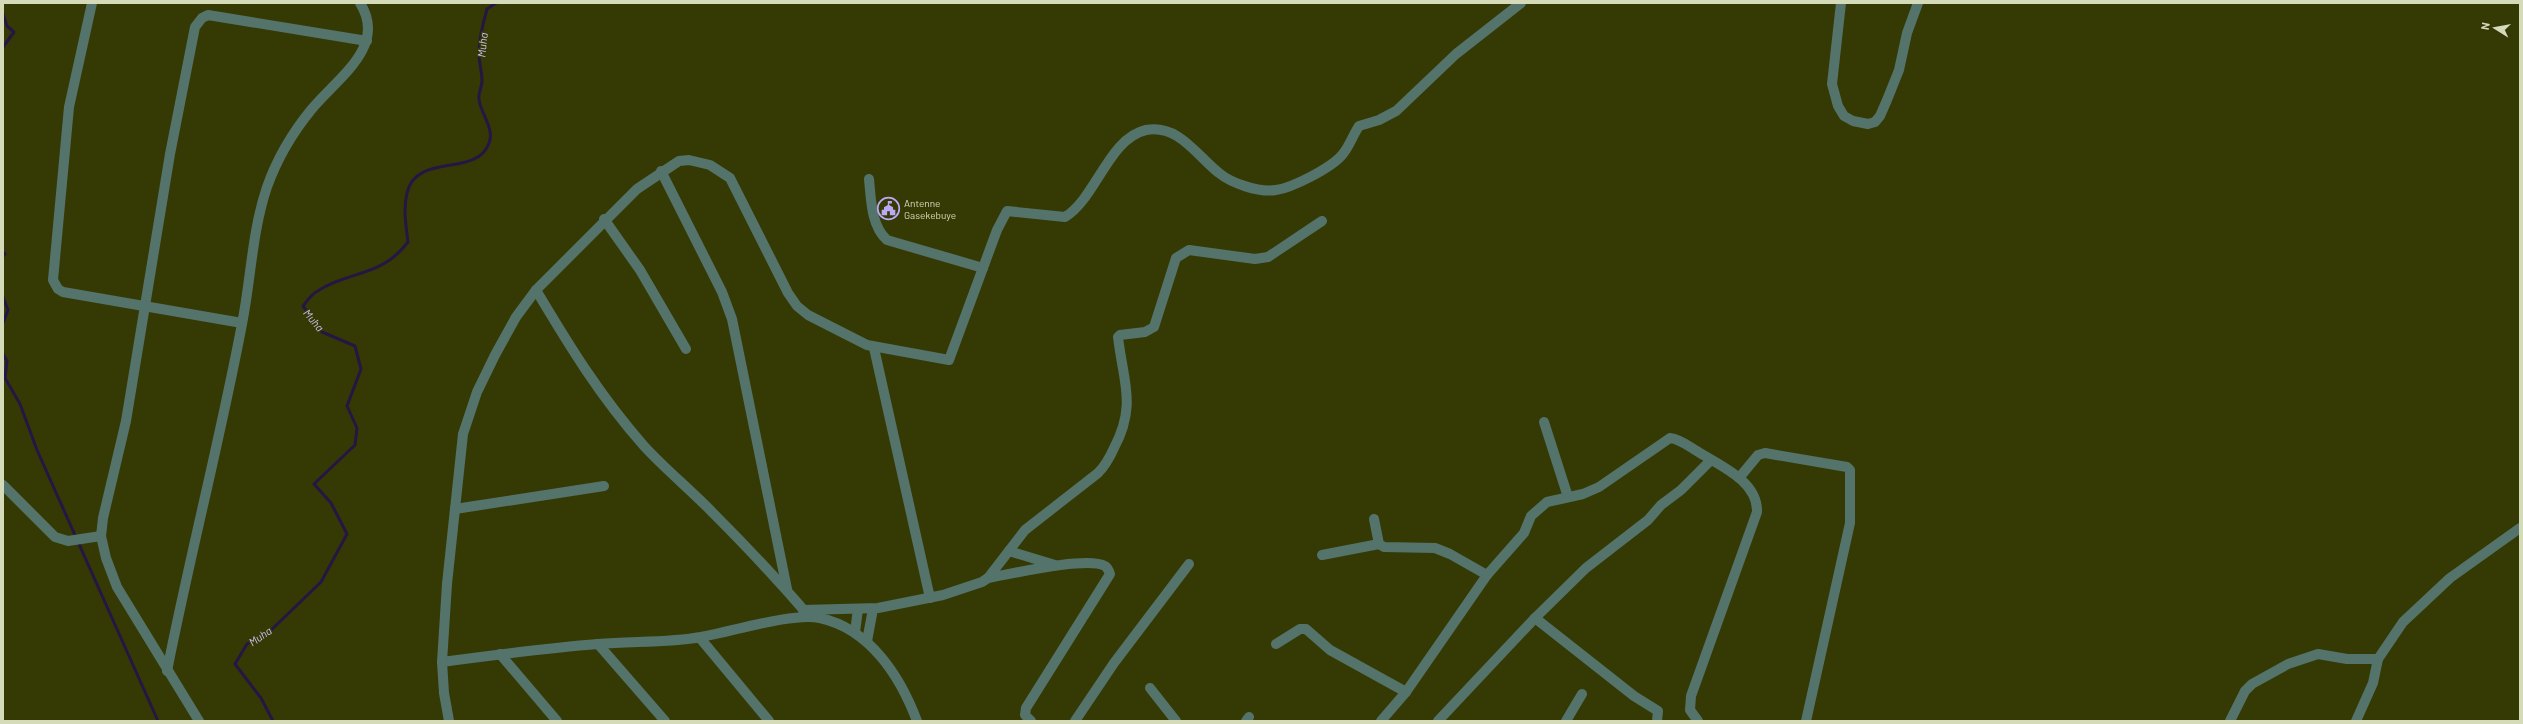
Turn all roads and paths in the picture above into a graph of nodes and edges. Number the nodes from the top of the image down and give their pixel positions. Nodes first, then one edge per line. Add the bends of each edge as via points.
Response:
1 (92, 3) edge
2 (360, 3) edge
3 (1521, 3) edge
4 (1841, 3) edge
5 (1918, 3) edge
6 (367, 41) junction
7 (661, 172) junction
8 (869, 179) dead end
9 (604, 219) junction
10 (1322, 221) dead end
11 (983, 268) junction
12 (536, 290) junction
13 (147, 307) junction
14 (242, 323) junction
15 (874, 348) junction
16 (686, 349) dead end
17 (1544, 422) dead end
18 (1711, 460) junction
19 (1739, 478) junction
20 (3, 485) edge
21 (604, 486) dead end
22 (1568, 497) junction
23 (455, 509) junction
24 (1374, 519) dead end
25 (2520, 528) edge
26 (101, 536) junction
27 (1379, 544) junction
28 (1009, 551) junction
29 (1322, 555) dead end
30 (1189, 564) dead end
31 (1057, 566) junction
32 (1487, 575) junction
33 (988, 578) junction
34 (787, 589) junction
35 (930, 598) junction
36 (858, 609) junction
37 (873, 609) junction
38 (806, 613) junction
39 (1535, 618) junction
40 (854, 632) junction
41 (700, 638) junction
42 (867, 641) junction
43 (598, 644) junction
44 (1276, 644) dead end
45 (500, 654) junction
46 (2378, 659) junction
47 (442, 662) junction
48 (167, 671) junction
49 (1150, 688) dead end
50 (1406, 692) junction
51 (1582, 694) dead end
52 (1386, 719) edge
53 (199, 721) edge
54 (449, 721) edge
55 (557, 721) edge
56 (665, 721) edge
57 (769, 721) edge
58 (918, 721) edge
59 (1031, 721) edge
60 (1075, 721) edge
61 (1176, 721) edge
62 (1438, 721) edge
63 (1566, 721) edge
64 (1657, 721) edge
65 (1698, 721) edge
66 (1806, 721) edge
67 (2230, 721) edge
68 (2356, 721) edge

1 - 13 street via 69,107 53,280 55,286 63,292
2 - 6 street via 368,23
3 - 11 street via 1456,54 1396,111 1359,126 1342,155 1287,188 1275,191 1234,181 1218,173 1195,149 1169,132 1146,130 1122,144 1078,205 1065,217 1007,211
4 - 5 street via 1832,84 1838,106 1844,116 1868,124 1880,116 1885,105 1899,70 1907,33
6 - 13 street via 208,15 198,21 170,154
6 - 14 street via 357,60 312,109 272,172 256,230
7 - 9 street via 637,189
7 - 15 street via 679,161 689,160 710,165 730,178 764,250 797,306 808,315
7 - 34 street via 722,292 732,319
8 - 11 street via 878,229 887,240
9 - 12 street
9 - 16 street via 640,270
10 - 28 street via 1268,257 1255,259 1189,250 1176,258 1154,327 1146,332 1118,337 1125,376 1127,419 1106,463 1098,473 1025,530
11 - 15 street via 949,360
12 - 23 street via 516,317 495,355 468,415 463,434
12 - 34 street via 578,362 635,435
13 - 14 street
13 - 26 street
14 - 48 street
15 - 35 street
17 - 22 street
18 - 19 street
18 - 22 street via 1670,438 1598,487
18 - 39 street via 1681,490 1661,504 1648,520 1586,568
19 - 65 street via 1755,497 1757,512 1691,696 1690,710
19 - 66 street via 1758,455 1765,453 1847,467 1850,470 1850,523
20 - 26 street via 55,537 68,542
21 - 23 street
22 - 32 street via 1547,502 1531,516 1524,533
23 - 47 street
24 - 27 street
25 - 46 street via 2450,578 2421,604 2403,622
26 - 48 street via 117,588
27 - 29 street
27 - 32 street via 1384,548 1435,548
28 - 31 street
28 - 33 street
30 - 60 street via 1114,663
31 - 33 street
31 - 59 street via 1097,564 1105,566 1110,574 1026,708 1025,715
32 - 50 street
33 - 35 street
34 - 38 street
35 - 37 street
36 - 37 street
36 - 38 street
36 - 40 street
37 - 42 street
38 - 40 street
38 - 41 street
39 - 62 street
39 - 64 street via 1634,696 1658,711
40 - 42 street
41 - 43 street
41 - 57 street
42 - 58 street via 895,676
43 - 45 street
43 - 56 street
44 - 50 street via 1300,628 1306,629 1330,650
45 - 47 street
45 - 55 street
46 - 67 street via 2347,659 2318,654 2288,664 2252,684 2245,691
46 - 68 street via 2373,683
47 - 54 street
48 - 53 street
49 - 61 street
50 - 52 street
51 - 63 street

